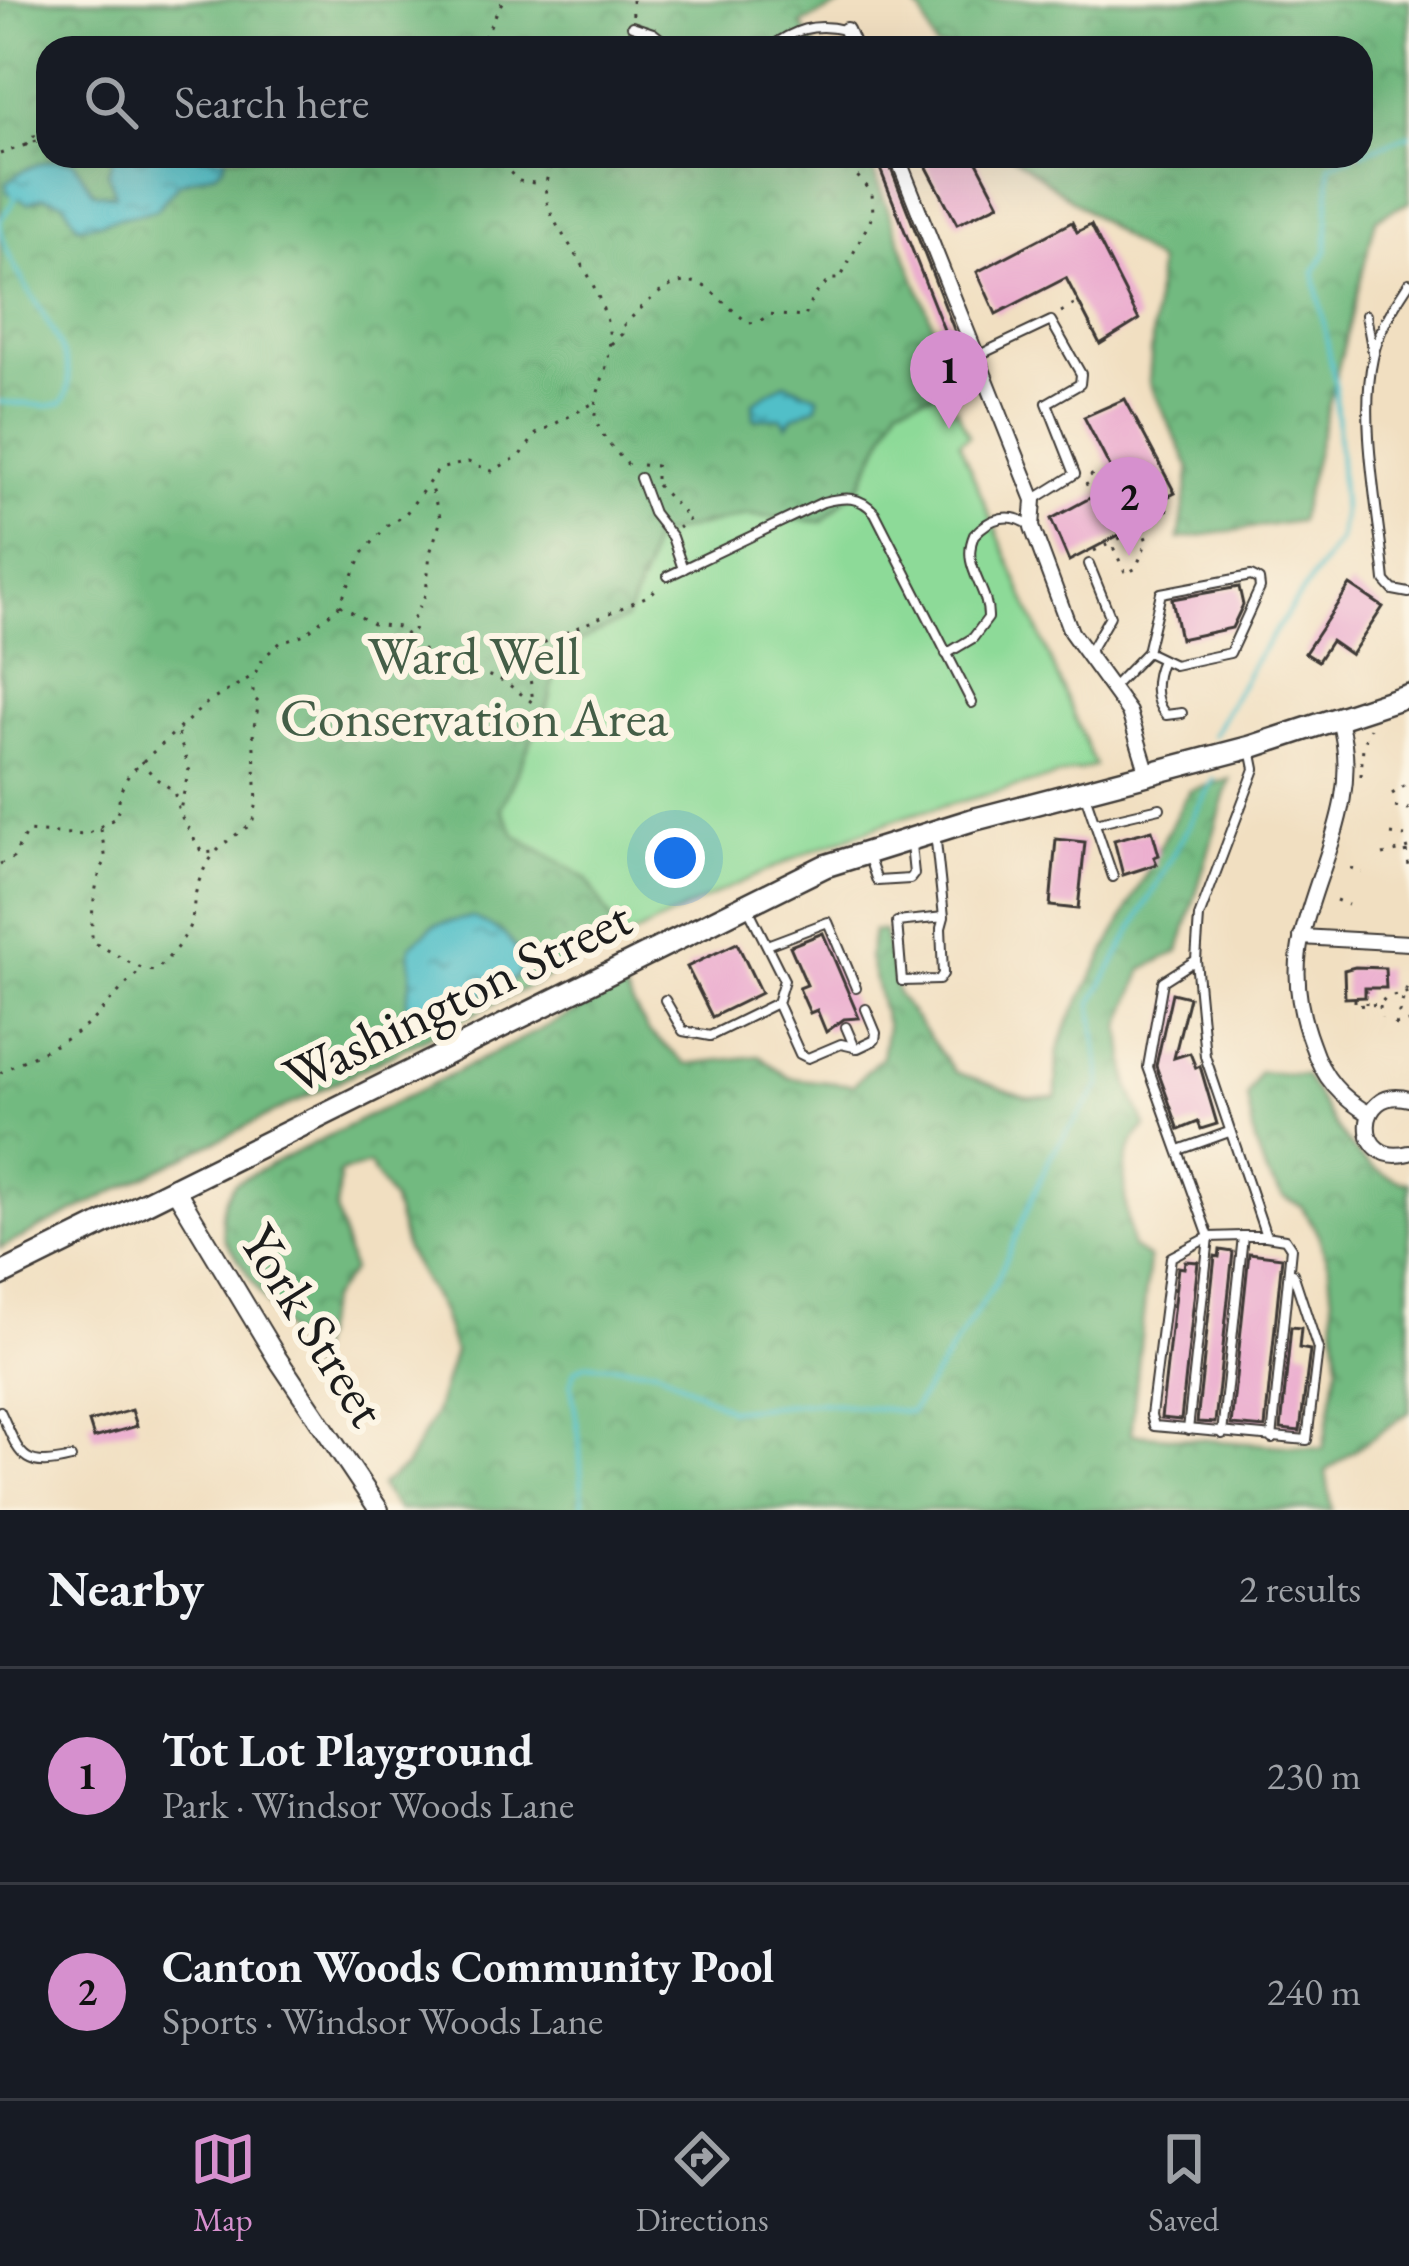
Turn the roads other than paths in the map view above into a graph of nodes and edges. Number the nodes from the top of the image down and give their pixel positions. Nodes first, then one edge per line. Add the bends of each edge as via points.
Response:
1 (632, 26) dead end
2 (845, 30) joint
3 (657, 36) edge
4 (792, 36) edge
5 (848, 36) edge
6 (902, 168) edge
7 (1409, 283) edge
8 (1366, 315) dead end
9 (1373, 354) junction
10 (977, 356) junction
11 (637, 475) road end
12 (1034, 500) junction
13 (1032, 527) junction
14 (1089, 564) dead end
15 (683, 569) junction
16 (666, 577) road end
17 (1409, 592) edge
18 (1147, 652) junction
19 (946, 654) junction
20 (1086, 657) junction
21 (1162, 660) junction
22 (1112, 688) junction
23 (1409, 694) edge
24 (972, 703) dead end
25 (1181, 713) dead end
26 (1339, 721) junction
27 (1251, 748) junction
28 (1148, 774) junction
29 (1094, 788) junction
30 (1160, 808) dead end
31 (1095, 823) junction
32 (935, 830) junction
33 (910, 838) junction
34 (867, 851) junction
35 (1113, 877) dead end
36 (746, 903) junction
37 (944, 917) junction
38 (1301, 937) junction
39 (1409, 943) edge
40 (767, 945) junction
41 (1196, 960) junction
42 (856, 988) dead end
43 (665, 1000) dead end
44 (777, 1003) junction
45 (866, 1010) dead end
46 (846, 1027) dead end
47 (855, 1048) junction
48 (1409, 1100) edge
49 (1370, 1114) junction
50 (1229, 1132) junction
51 (1179, 1150) junction
52 (1407, 1155) edge
53 (174, 1187) junction
54 (1243, 1236) junction
55 (1266, 1236) junction
56 (1209, 1237) junction
57 (1291, 1266) junction
58 (0, 1274) edge
59 (0, 1411) edge
60 (1188, 1430) junction
61 (1222, 1434) junction
62 (1272, 1439) junction
63 (71, 1458) dead end
64 (380, 1510) edge

1 - 3 lane
2 - 4 lane via 825,25
2 - 5 street
6 - 10 street
7 - 9 lane
8 - 9 lane
9 - 17 lane via 1369,415 1385,580
10 - 12 street
10 - 12 lane via 1051,321 1081,374 1077,387 1047,403 1075,474
11 - 15 lane
12 - 13 street
13 - 19 lane via 1004,517 974,535 969,560 988,618
13 - 20 street
14 - 20 lane via 1110,616
15 - 16 lane
15 - 19 lane via 823,502 862,501
18 - 21 lane
18 - 21 lane via 1161,593 1251,575 1259,580 1230,653 1174,665
18 - 22 lane
19 - 24 lane
20 - 22 street
21 - 25 lane via 1155,678 1161,710
22 - 28 street via 1130,712
23 - 26 main road, Washington Street
26 - 27 main road, Washington Street
26 - 38 street via 1345,797
27 - 28 main road, Washington Street
27 - 41 lane via 1255,769 1199,917
28 - 29 main road, Washington Street
29 - 31 lane
29 - 32 main road, Washington Street
30 - 31 lane
31 - 35 lane
32 - 33 main road, Washington Street
32 - 37 lane
33 - 34 main road, Washington Street
33 - 34 lane via 910,879 877,881
34 - 36 main road, Washington Street
36 - 40 lane
36 - 53 main road, Washington Street
37 - 37 lane via 942,978 902,981 897,922
38 - 39 street
38 - 49 street via 1299,996 1319,1066
40 - 42 lane via 828,922
40 - 44 lane via 784,980
41 - 50 lane via 1205,1055
41 - 51 lane via 1163,981 1148,1067
43 - 44 lane via 683,1031 706,1036
44 - 47 lane via 803,1056 841,1044
45 - 47 lane via 876,1039
46 - 47 lane
48 - 49 street via 1388,1098
49 - 52 street via 1374,1145
50 - 51 lane
50 - 55 lane
51 - 56 lane
53 - 58 main road, Washington Street
53 - 64 street, York Street
54 - 55 lane
54 - 56 lane
54 - 61 lane
55 - 57 lane via 1288,1242
56 - 60 lane
56 - 60 lane via 1169,1261 1151,1415 1158,1427
57 - 62 lane
57 - 62 lane via 1318,1349 1309,1434 1304,1442
59 - 63 lane via 32,1462
60 - 61 lane
61 - 62 lane

